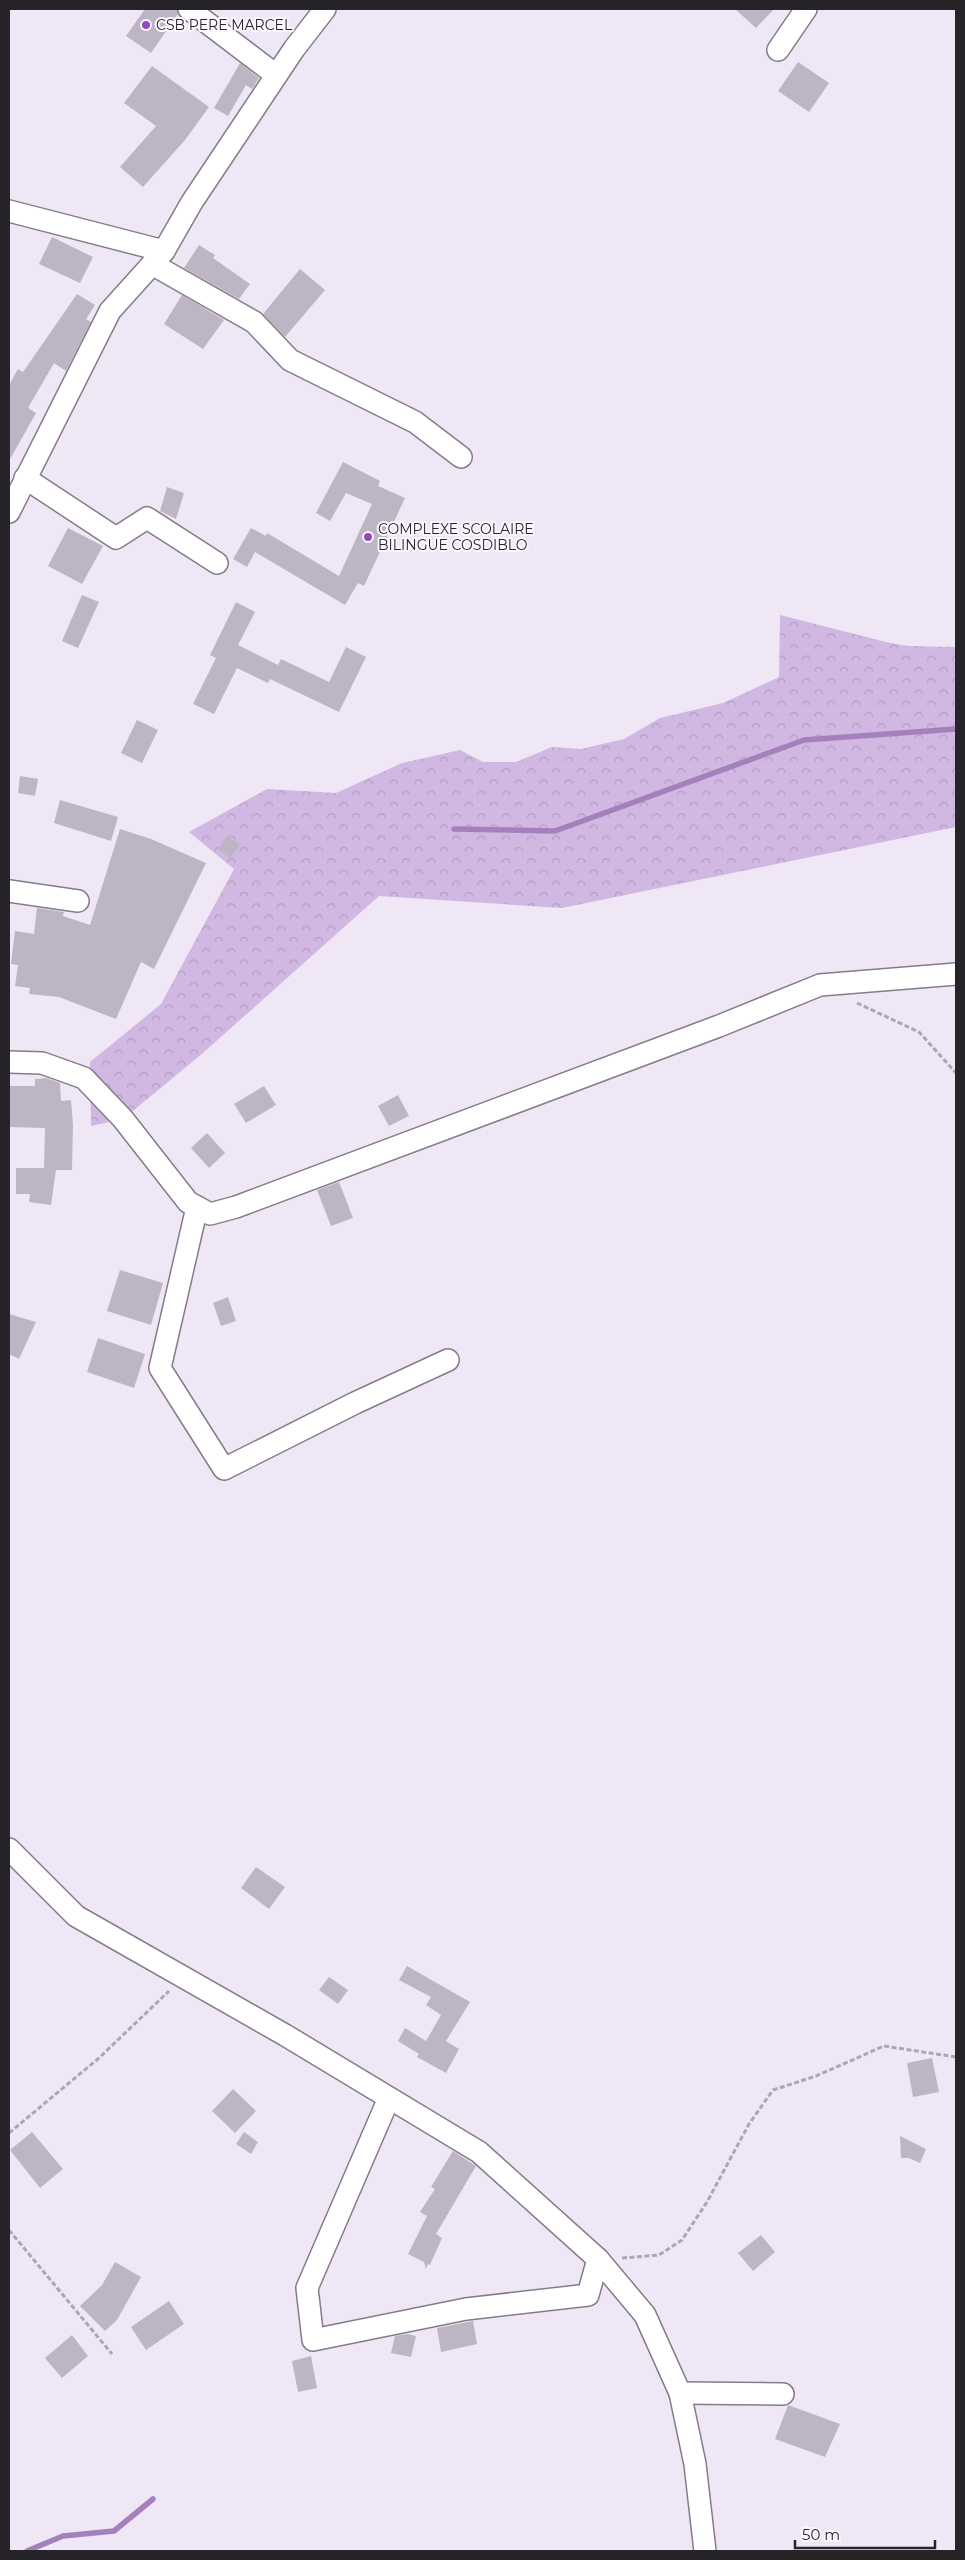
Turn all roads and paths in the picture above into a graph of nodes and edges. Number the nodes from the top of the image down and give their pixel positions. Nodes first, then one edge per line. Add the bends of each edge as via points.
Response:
1 (189, 9) edge
2 (325, 9) edge
3 (806, 9) edge
4 (778, 50) dead end
5 (276, 75) junction
6 (9, 211) edge
7 (158, 257) junction
8 (461, 457) dead end
9 (25, 478) junction
10 (9, 512) edge
11 (217, 563) dead end
12 (9, 891) edge
13 (78, 901) dead end
14 (956, 974) edge
15 (856, 1002) dead end
16 (9, 1062) edge
17 (956, 1073) edge
18 (197, 1207) junction
19 (448, 1360) dead end
20 (9, 1849) edge
21 (184, 1977) junction
22 (956, 2057) edge
23 (389, 2098) junction
24 (9, 2133) edge
25 (9, 2230) edge
26 (598, 2259) junction
27 (112, 2354) dead end
28 (680, 2393) junction
29 (783, 2394) dead end
30 (705, 2551) edge

1 - 5 street
2 - 5 street
3 - 4 street
5 - 7 street
6 - 7 street
7 - 8 street via 254,322 290,360 415,422
7 - 9 street via 110,311
9 - 10 street
9 - 11 street via 116,538 147,518
12 - 13 street
14 - 18 street via 820,985 236,1207 210,1214
15 - 17 path via 919,1032
16 - 18 street via 42,1062 84,1078 123,1119 188,1202
18 - 19 street via 160,1368 224,1469
20 - 21 street via 76,1916
21 - 23 street
21 - 24 path via 99,2058
22 - 26 path via 884,2046 816,2076 773,2090 748,2124 707,2202 682,2240 659,2255
23 - 26 street via 480,2152
23 - 26 street via 307,2288 313,2340 466,2308 588,2295
25 - 27 path
26 - 28 street via 645,2315
28 - 29 street
28 - 30 street via 695,2464

